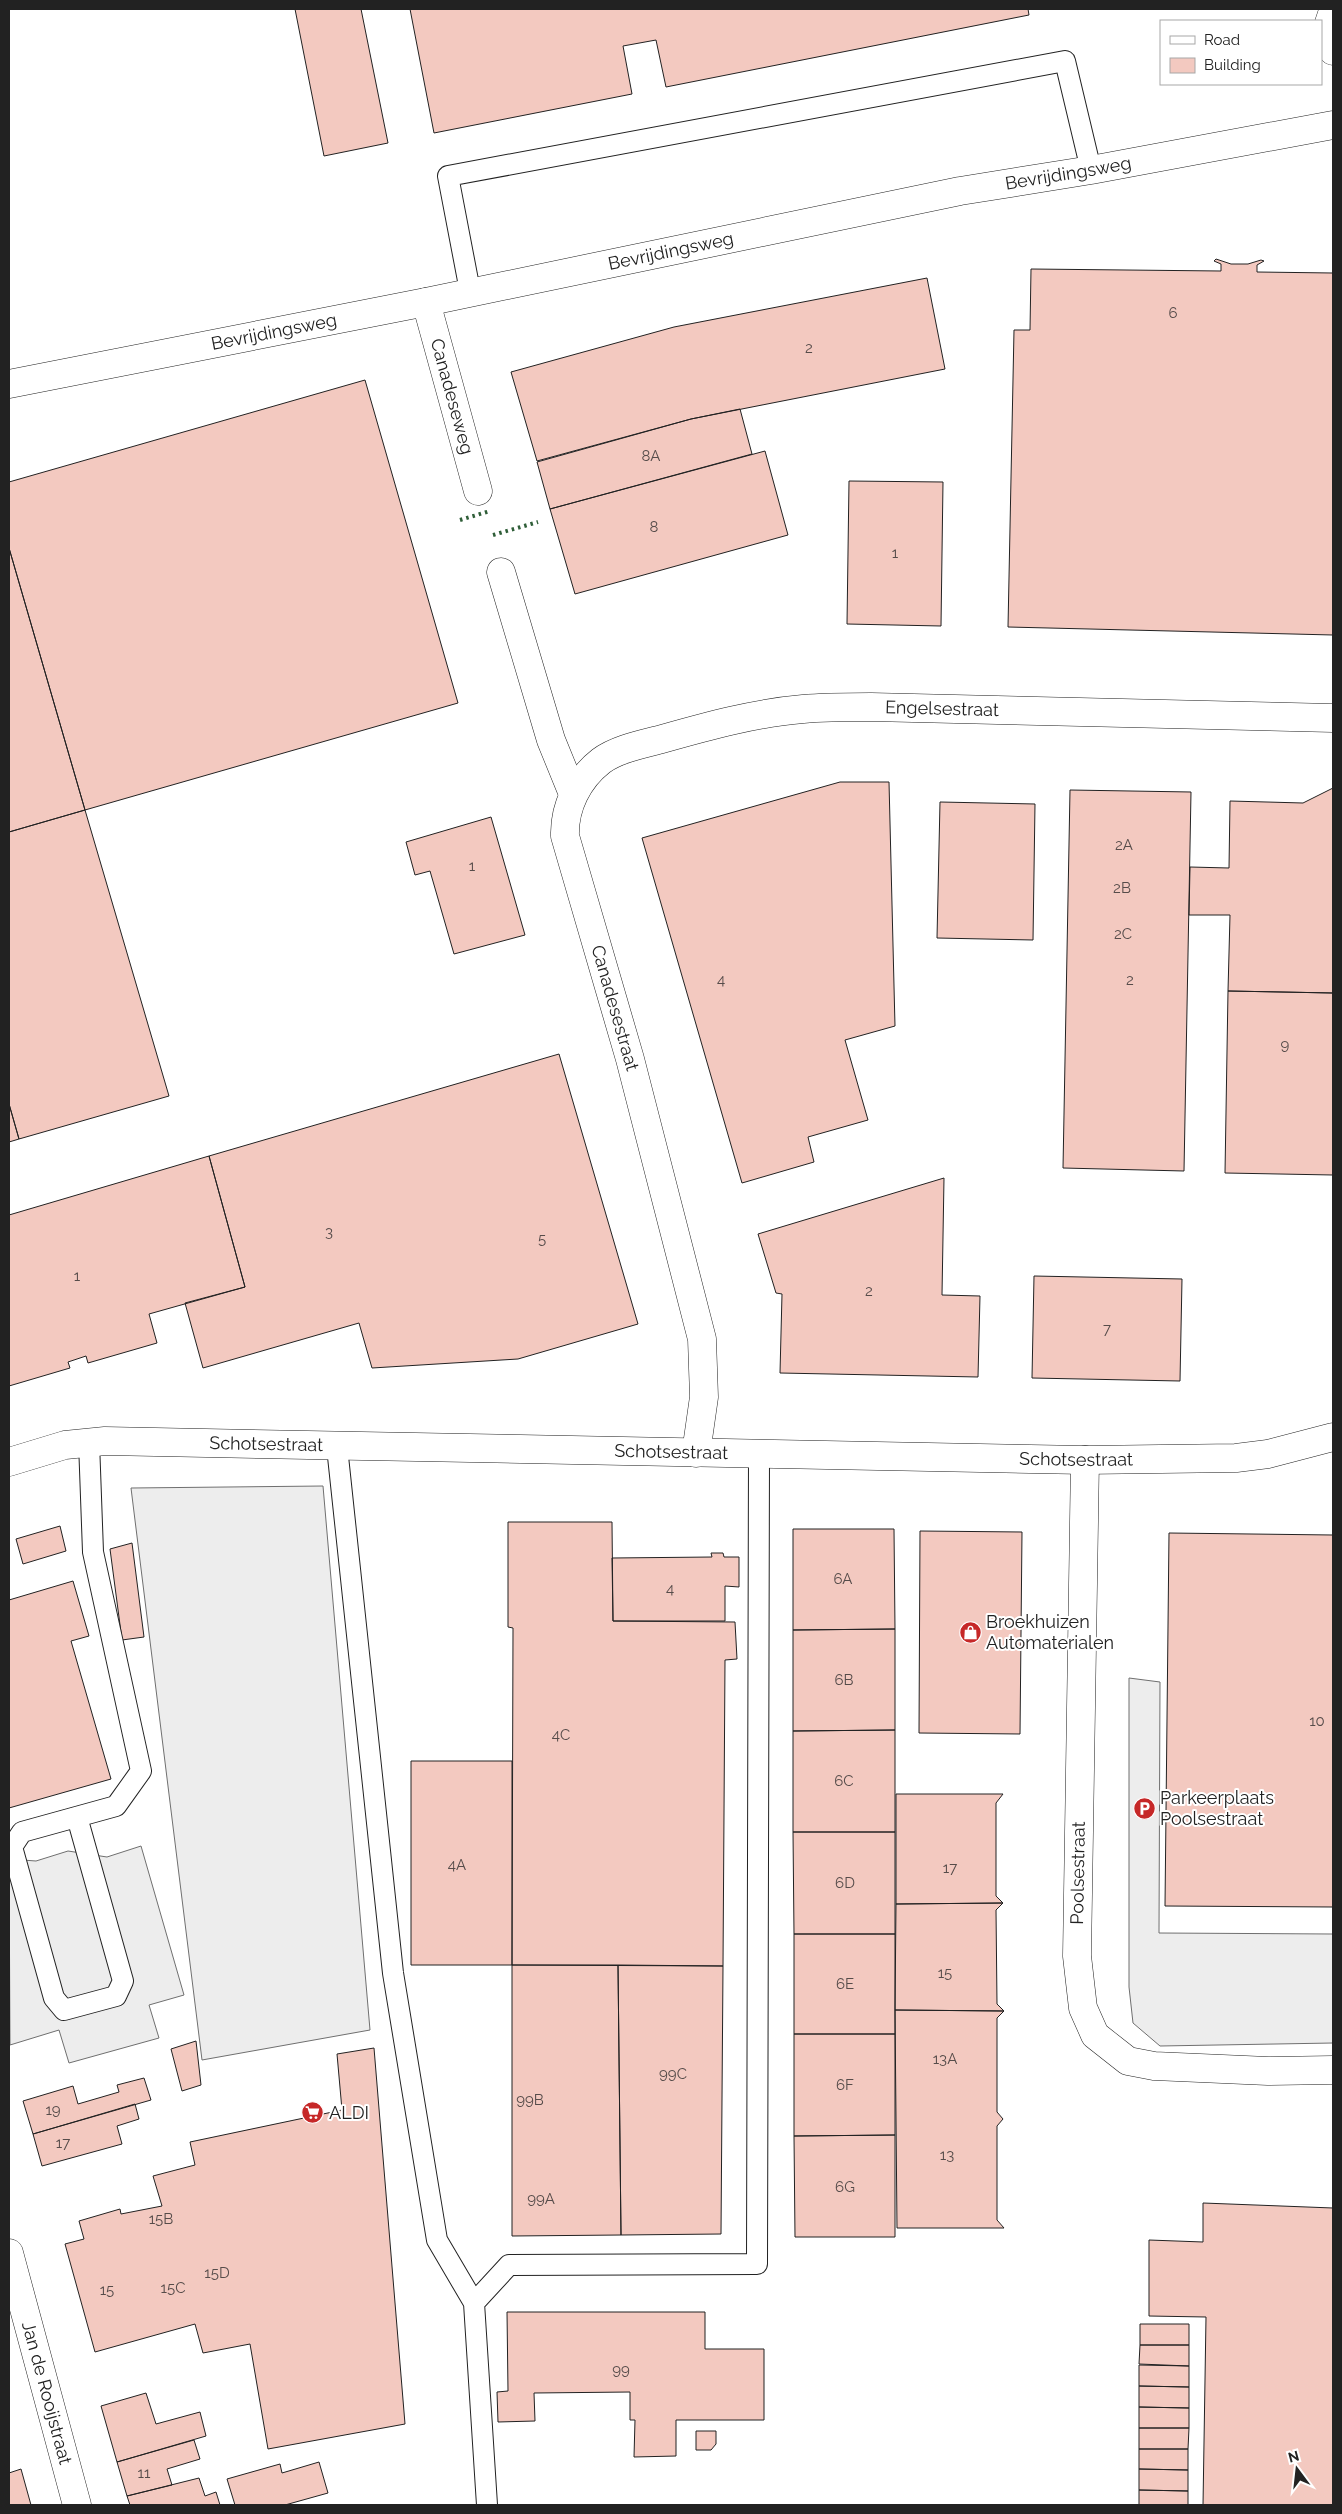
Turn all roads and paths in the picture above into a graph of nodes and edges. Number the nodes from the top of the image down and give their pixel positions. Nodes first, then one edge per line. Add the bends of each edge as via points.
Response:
1 (1333, 11) edge
2 (1333, 51) edge
3 (1333, 125) edge
4 (1091, 170) junction
5 (470, 292) junction
6 (426, 302) junction
7 (9, 384) edge
8 (478, 491) dead end
9 (501, 572) dead end
10 (1333, 718) edge
11 (573, 794) junction
12 (1333, 1437) edge
13 (89, 1442) junction
14 (337, 1447) junction
15 (696, 1453) junction
16 (759, 1455) junction
17 (1085, 1460) junction
18 (9, 1462) edge
19 (77, 1817) junction
20 (1333, 2070) edge
21 (9, 2253) edge
22 (474, 2303) junction
23 (77, 2505) edge
24 (487, 2505) edge

1 - 2 street via 1328,26
3 - 4 street, Bevrijdingsweg
4 - 5 street, Bevrijdingsweg via 960,191
4 - 5 lane via 1065,61 448,176
5 - 6 street, Bevrijdingsweg
6 - 7 street, Bevrijdingsweg
6 - 8 street, Canadeseweg
9 - 11 street via 551,740
10 - 11 street, Engelsestraat via 871,707 801,709 730,720 615,754 602,760
11 - 15 street, Canadesestraat via 564,821 565,836 630,1059 702,1340 704,1397
12 - 17 street, Schotsestraat via 1268,1454 1236,1458
13 - 14 street, Schotsestraat
13 - 18 street, Schotsestraat via 65,1445
13 - 19 lane via 93,1552 141,1771 116,1806
14 - 15 street, Schotsestraat
14 - 22 lane via 393,1973 437,2240
15 - 16 street, Schotsestraat
16 - 17 street, Schotsestraat
16 - 22 lane via 757,2264 509,2265
17 - 20 street, Poolsestraat via 1077,1956 1083,2008 1095,2035 1128,2060 1154,2066
19 - 19 lane via 22,1832 12,1847 54,1998 64,2010 116,1996 123,1981
21 - 23 street, Jan de Rooijstraat
22 - 24 lane

